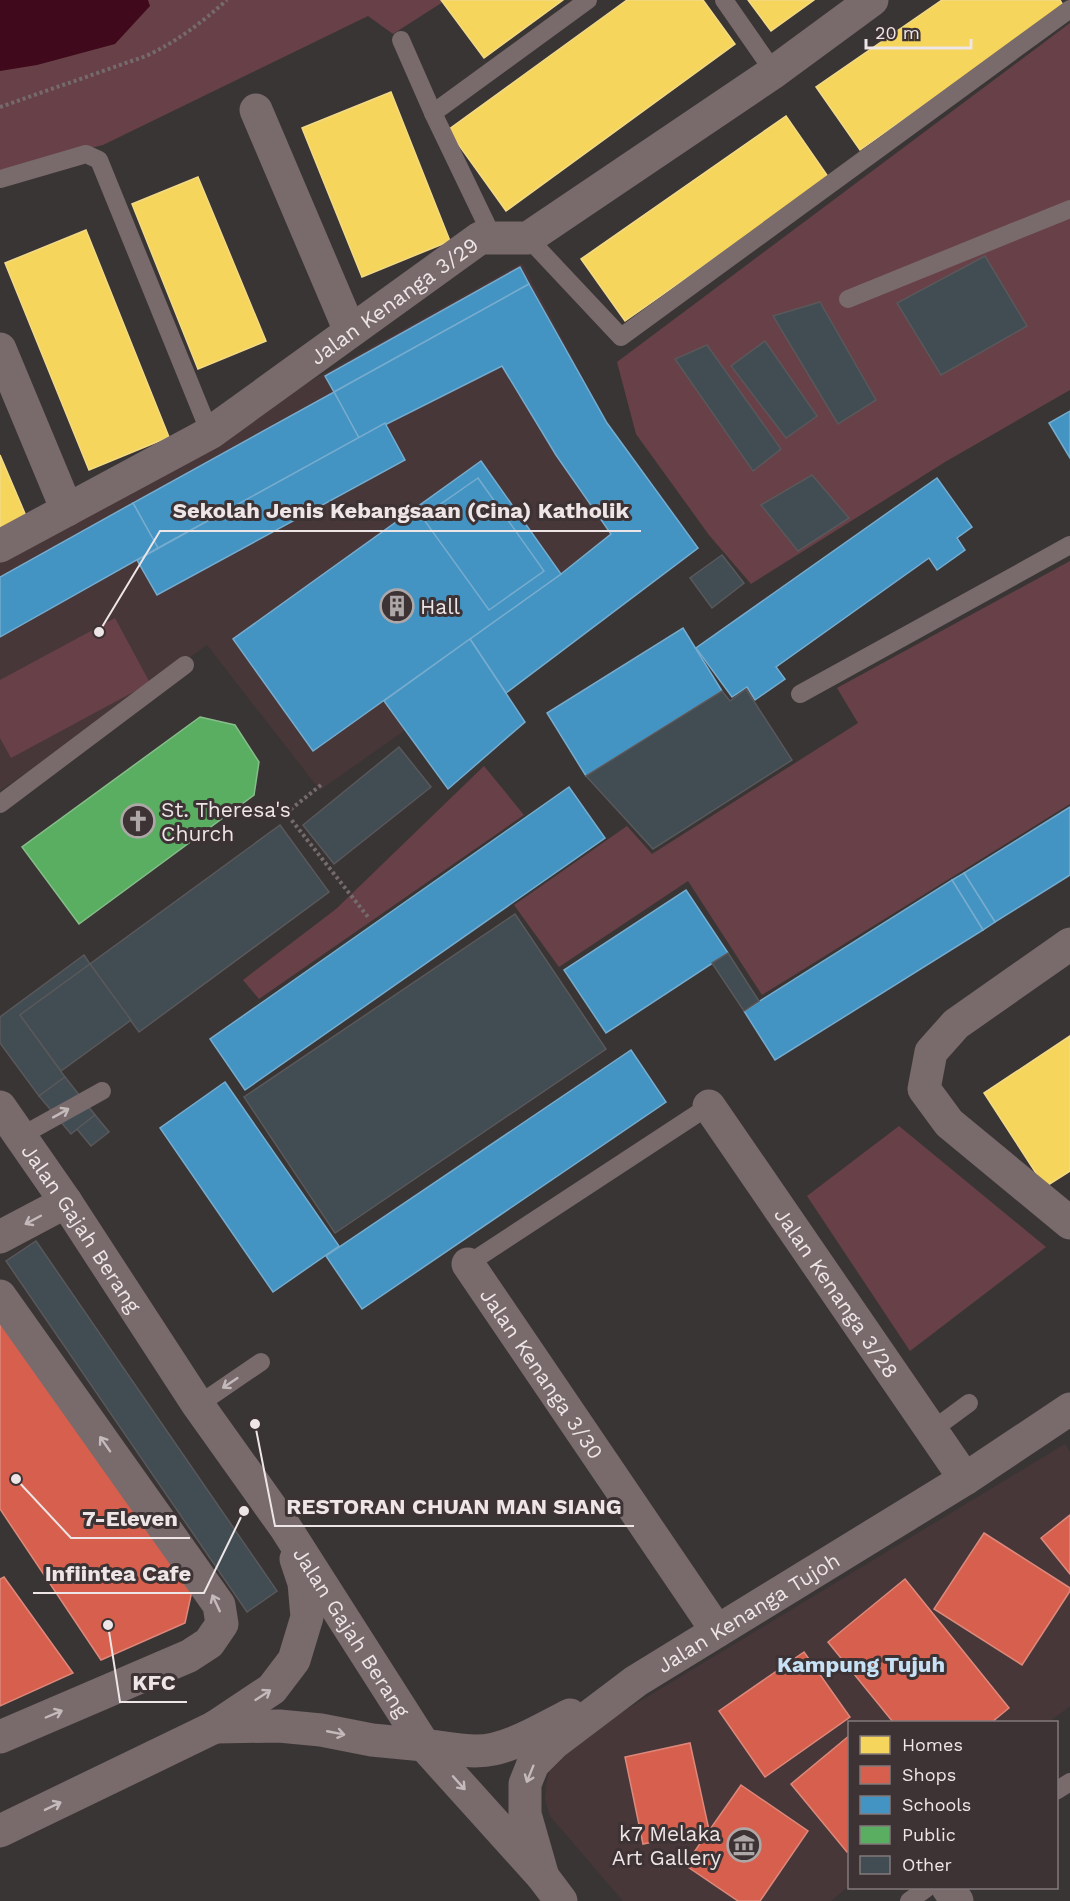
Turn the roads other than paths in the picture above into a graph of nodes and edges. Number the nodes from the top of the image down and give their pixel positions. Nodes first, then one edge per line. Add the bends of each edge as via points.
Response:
1 (588, 0) edge
2 (724, 0) edge
3 (872, 0) edge
4 (1070, 9) edge
5 (401, 40) dead end
6 (774, 72) junction
7 (256, 110) dead end
8 (433, 113) junction
9 (0, 179) edge
10 (1070, 209) edge
11 (493, 238) junction
12 (528, 238) junction
13 (848, 299) dead end
14 (350, 331) junction
15 (0, 348) edge
16 (210, 433) junction
17 (67, 510) junction
18 (1070, 545) edge
19 (0, 546) edge
20 (185, 665) dead end
21 (800, 694) dead end
22 (0, 804) edge
23 (1070, 944) edge
24 (102, 1091) dead end
25 (709, 1106) joint
26 (0, 1107) edge
27 (21, 1136) junction
28 (66, 1202) junction
29 (1070, 1223) edge
30 (1, 1235) edge
31 (468, 1264) joint
32 (0, 1296) edge
33 (261, 1362) dead end
34 (969, 1403) dead end
35 (198, 1405) junction
36 (1070, 1409) edge
37 (931, 1431) junction
38 (965, 1479) junction
39 (285, 1527) junction
40 (717, 1631) junction
41 (636, 1681) junction
42 (214, 1727) junction
43 (0, 1737) edge
44 (424, 1745) junction
45 (0, 1831) edge
46 (552, 1889) edge
47 (924, 1889) edge
48 (909, 1901) edge

1 - 8 lane
2 - 6 lane
3 - 6 street
4 - 12 lane via 621,337
5 - 8 lane
6 - 12 street
7 - 14 street
8 - 11 lane
9 - 16 lane via 86,154 99,160
10 - 13 lane
11 - 12 street, Jalan Kenanga 3/29
11 - 14 street, Jalan Kenanga 3/29 via 480,238
14 - 16 street, Jalan Kenanga 3/29
15 - 17 street
16 - 17 street, Jalan Kenanga 3/29
17 - 19 street, Jalan Kenanga 3/29
18 - 21 lane
20 - 22 lane
23 - 29 street via 956,1024 931,1052 924,1089 949,1123
27 -> 24 lane
25 - 31 lane
25 - 37 street, Jalan Kenanga 3/28
26 - 27 street, Jalan Gajah Berang
27 - 28 street, Jalan Gajah Berang
28 -> 30 street
28 - 35 street, Jalan Gajah Berang
31 - 40 street, Jalan Kenanga 3/30
43 -> 32 street via 189,1656 209,1643 222,1624 219,1605
33 -> 35 lane
34 - 37 lane
35 - 39 street, Jalan Gajah Berang
36 - 38 street, Jalan Kenanga Tujoh
37 - 38 street, Jalan Kenanga 3/28
38 - 40 street, Jalan Kenanga Tujoh
42 -> 39 street via 272,1689 294,1660 307,1617 304,1583
39 - 44 street, Jalan Gajah Berang
40 - 41 street, Jalan Kenanga Tujoh
41 - 44 street via 524,1738 493,1749
41 -> 46 street, Jalan Kenanga Tujoh via 554,1743 533,1764 525,1784 525,1814
42 -> 44 street via 279,1726
45 -> 42 street
44 -> 46 street, Jalan Gajah Berang
47 - 48 lane

